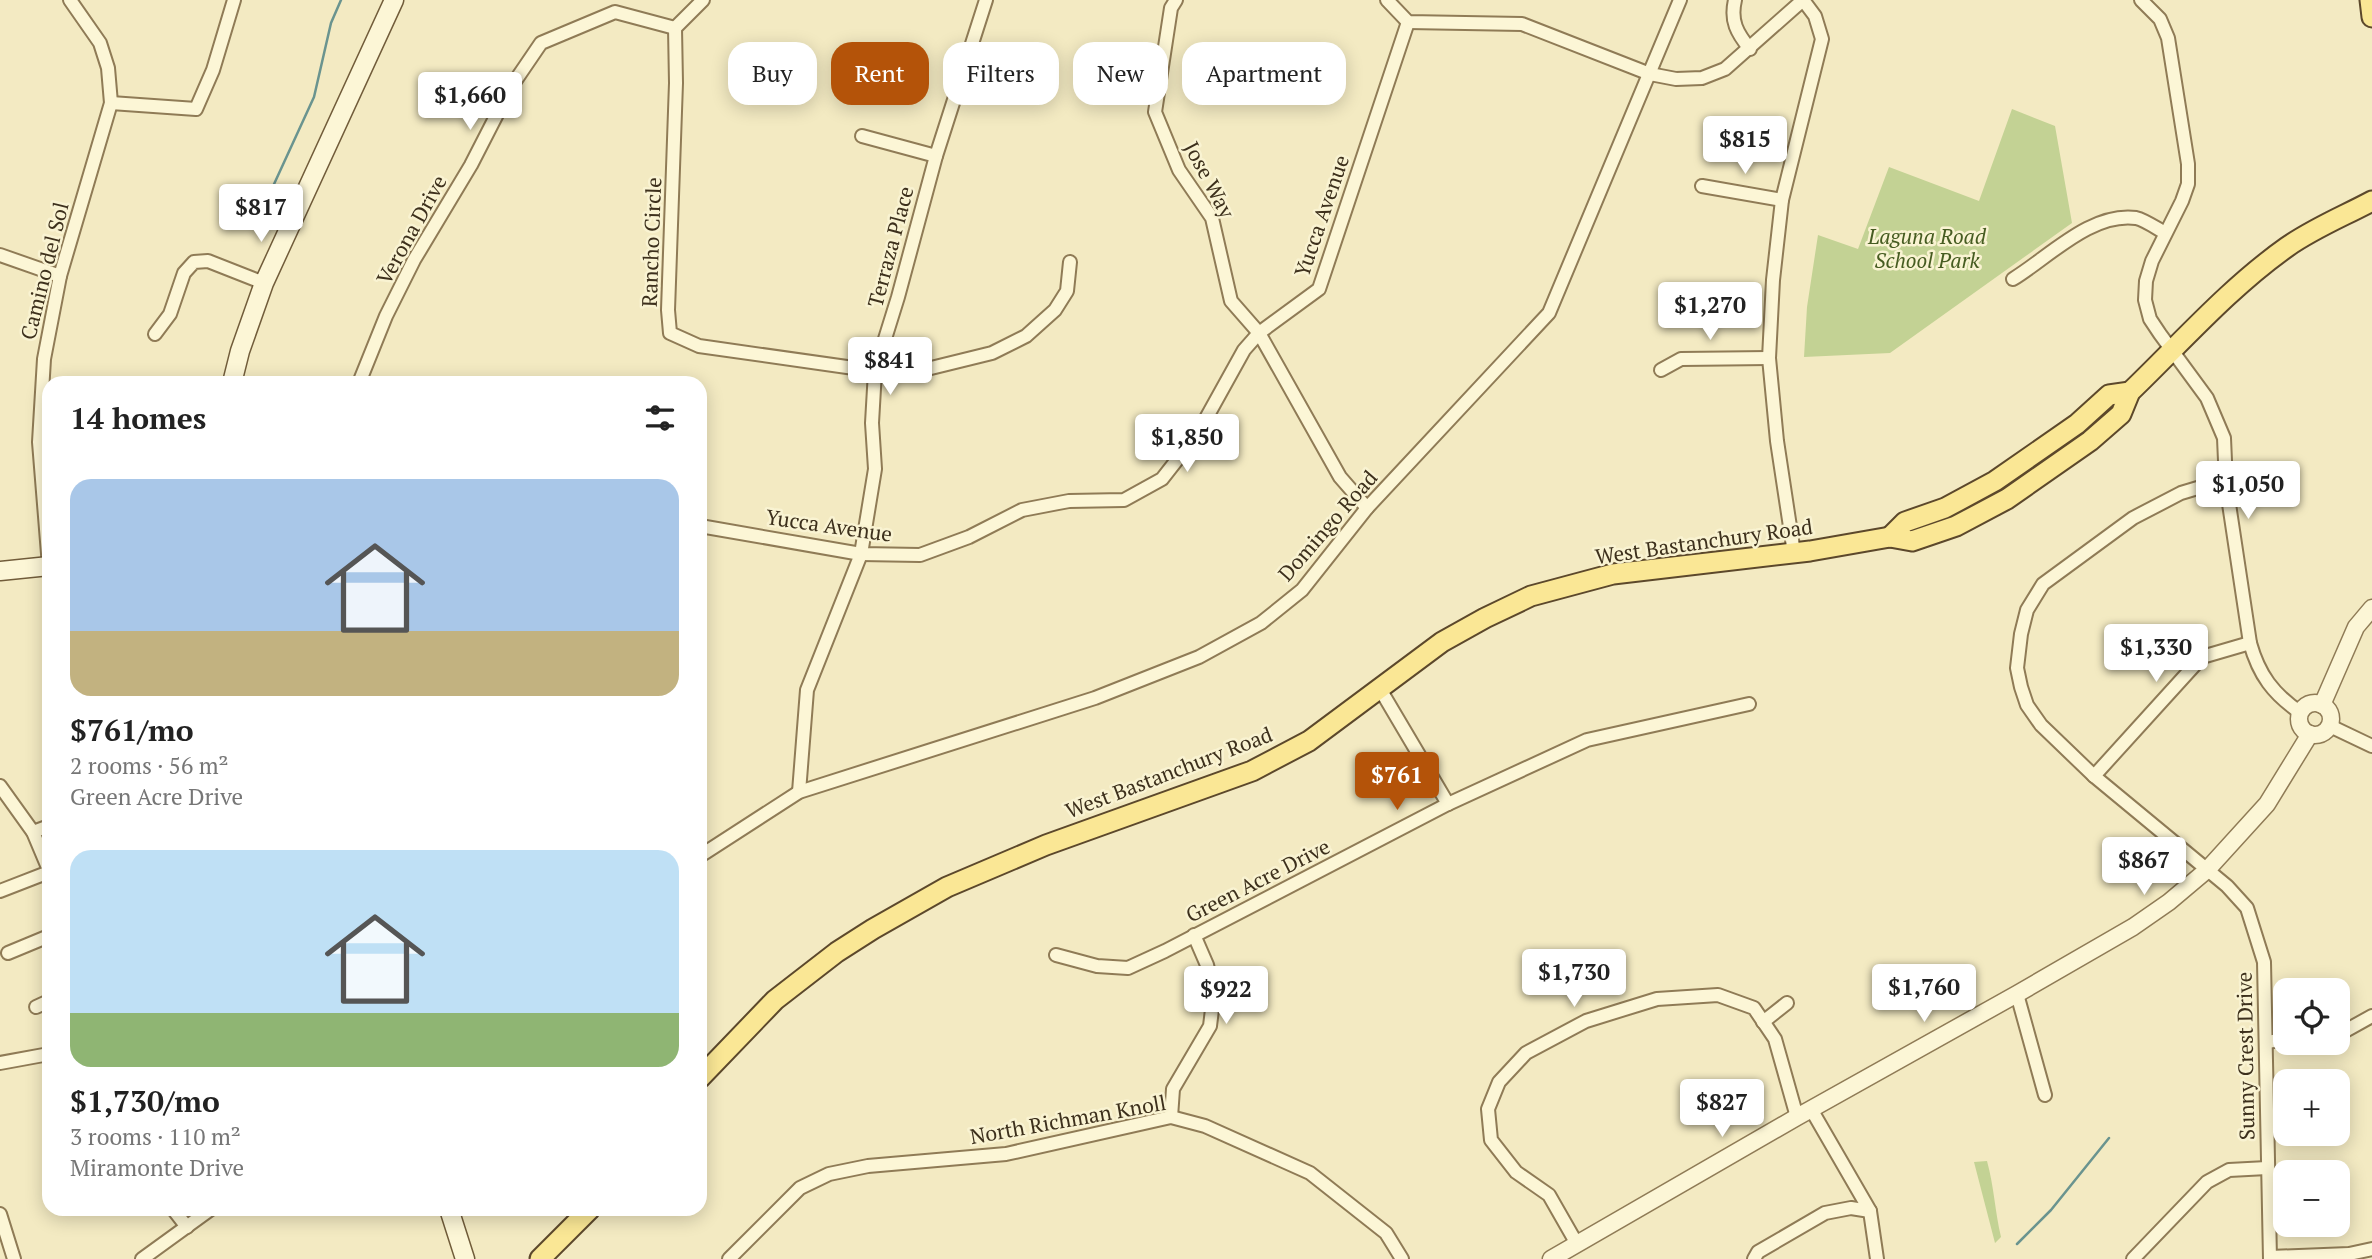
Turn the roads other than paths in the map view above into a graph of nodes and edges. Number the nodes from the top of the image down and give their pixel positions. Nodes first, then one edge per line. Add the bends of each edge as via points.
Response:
1 (69, 0) edge
2 (234, 0) edge
3 (394, 0) edge
4 (703, 0) edge
5 (986, 0) edge
6 (1176, 0) edge
7 (1387, 0) edge
8 (1680, 0) edge
9 (1735, 0) edge
10 (1803, 0) edge
11 (2141, 0) edge
12 (2370, 0) edge
13 (2372, 17) edge
14 (1408, 22) junction
15 (675, 28) junction
16 (1750, 49) junction
17 (1650, 74) junction
18 (111, 103) junction
19 (862, 136) dead end
20 (936, 156) junction
21 (1702, 186) dead end
22 (1782, 200) junction
23 (2369, 204) edge
24 (2165, 233) junction
25 (0, 255) edge
26 (1070, 262) dead end
27 (60, 276) junction
28 (2013, 279) dead end
29 (264, 283) junction
30 (1259, 333) junction
31 (155, 334) dead end
32 (2172, 352) junction
33 (1769, 358) junction
34 (1661, 370) dead end
35 (875, 371) junction
36 (43, 376) edge
37 (234, 376) edge
38 (362, 376) edge
39 (42, 392) edge
40 (42, 479) edge
41 (2226, 484) junction
42 (1367, 508) junction
43 (707, 527) edge
44 (1794, 553) junction
45 (861, 554) junction
46 (42, 567) edge
47 (0, 571) edge
48 (2372, 608) edge
49 (2250, 643) junction
50 (1380, 689) junction
51 (1749, 704) dead end
52 (2322, 705) junction
53 (2301, 713) junction
54 (2330, 726) junction
55 (2310, 734) junction
56 (2372, 746) edge
57 (2094, 776) junction
58 (0, 786) edge
59 (799, 792) junction
60 (1448, 804) junction
61 (42, 829) edge
62 (33, 832) junction
63 (707, 851) edge
64 (42, 854) edge
65 (2207, 870) junction
66 (42, 874) edge
67 (0, 891) edge
68 (1194, 935) junction
69 (42, 939) edge
70 (8, 953) dead end
71 (1056, 955) dead end
72 (2017, 994) junction
73 (1787, 1003) dead end
74 (42, 1005) edge
75 (36, 1007) dead end
76 (2372, 1016) edge
77 (1763, 1022) junction
78 (2350, 1028) edge
79 (2273, 1041) edge
80 (2267, 1042) junction
81 (42, 1055) edge
82 (0, 1063) edge
83 (707, 1071) edge
84 (2045, 1095) dead end
85 (1804, 1113) junction
86 (1171, 1117) junction
87 (2267, 1168) junction
88 (1870, 1211) junction
89 (0, 1214) edge
90 (178, 1216) edge
91 (202, 1216) edge
92 (451, 1216) edge
93 (583, 1216) edge
94 (187, 1227) junction
95 (1577, 1244) junction
96 (2372, 1249) edge
97 (2270, 1258) edge
98 (15, 1259) edge
99 (142, 1259) edge
100 (465, 1259) edge
101 (540, 1259) edge
102 (729, 1259) edge
103 (1402, 1259) edge
104 (1551, 1259) edge
105 (1754, 1259) edge
106 (1877, 1259) edge
107 (2133, 1259) edge

1 - 18 street, Camino del Sol via 100,43
2 - 18 street via 196,109
3 - 29 main road
4 - 15 street
5 - 20 street, Terraza Place
6 - 30 street, Jose Way via 1155,112 1179,170 1212,218 1231,301
7 - 14 street
8 - 17 street, Domingo Road
9 - 16 street via 1734,24
10 - 16 street
10 - 22 street via 1815,16 1822,39
11 - 24 street via 2160,19 2168,38 2188,164 2188,184
12 - 13 main road
14 - 17 street via 1522,24
14 - 30 street, Yucca Avenue via 1319,289
15 - 35 street, Rancho Circle via 670,333 699,346
15 - 38 street, Verona Drive via 615,12 541,43 511,87 414,260
16 - 17 street via 1726,69 1702,78
17 - 42 street, Domingo Road via 1549,313
18 - 27 street, Camino del Sol
19 - 20 street
20 - 35 street, Terraza Place
21 - 22 street
22 - 33 street
23 - 32 main road, West Bastanchury Road via 2317,228 2269,261
24 - 28 street via 2138,218 2107,219
24 - 32 street via 2146,281 2145,300 2150,319
25 - 27 street
26 - 35 street, Rancho Circle via 1067,291 1055,310 1026,336 992,353 931,368
27 - 36 street, Camino del Sol
29 - 31 street via 208,261 194,262 184,273 170,314
29 - 37 main road
30 - 42 street, Jose Way via 1340,477
30 - 45 street, Yucca Avenue via 1198,433 1153,484 1124,499 1069,500 1022,510 920,555
32 - 41 street via 2207,398 2224,438
32 - 44 main road, West Bastanchury Road via 2130,392 2109,396 1994,481 1945,508 1905,522 1890,537
33 - 34 street via 1681,359
33 - 44 street
35 - 45 street, Terraza Place via 875,468
39 - 40 street, Camino del Sol
41 - 49 street
41 - 57 street, Sunny Crest Drive via 2181,494 2133,519 2043,584 2027,610 2017,668 2027,705 2040,725
42 - 59 street, Domingo Road via 1302,590 1261,623 1199,657 1095,698
43 - 45 street, Yucca Avenue
44 - 50 main road, West Bastanchury Road via 1613,574 1531,596 1442,642
45 - 59 street, Terraza Place via 807,690
46 - 47 main road
48 - 52 street via 2356,627
49 - 53 street via 2257,667 2274,691
49 - 57 street via 2202,657
50 - 60 street
50 - 83 main road, West Bastanchury Road via 1309,741 1251,771 1046,845 947,887 837,952 775,1000
51 - 60 street, Green Acre Drive via 1587,740
52 - 53 street via 2307,706
52 - 54 street via 2329,712
53 - 55 street via 2300,723
54 - 55 street via 2323,733
54 - 56 street
55 - 65 street via 2266,804
57 - 65 street, Sunny Crest Drive
58 - 62 street
59 - 63 street, Domingo Road
60 - 68 street, Green Acre Drive
61 - 62 street
62 - 64 street
65 - 72 street via 2133,927
65 - 80 street, Sunny Crest Drive via 2247,908 2257,935 2264,962
66 - 67 street
68 - 71 street, Green Acre Drive via 1128,968 1097,966
68 - 86 street via 1214,993 1210,1026 1173,1089
69 - 70 street
72 - 84 street
72 - 85 street
73 - 77 street
74 - 75 street
76 - 78 street
77 - 85 street via 1775,1039
77 - 95 street via 1754,1008 1718,995 1657,999 1586,1021 1526,1054 1499,1082 1488,1109 1491,1140 1516,1172 1549,1195
79 - 80 street
80 - 87 street, Sunny Crest Drive
81 - 82 street
85 - 88 street
85 - 95 street
86 - 102 street, North Richman Knoll via 1006,1154 868,1166 829,1174 800,1188
86 - 103 street, North Richman Knoll via 1205,1126 1310,1173 1387,1233
87 - 97 street, Sunny Crest Drive
87 - 107 street via 2229,1170 2207,1182
88 - 105 street via 1851,1208 1825,1213 1758,1252
88 - 106 street
89 - 98 street
90 - 94 street
91 - 94 street
92 - 100 main road
93 - 101 main road
94 - 99 street
95 - 104 street
96 - 97 street

